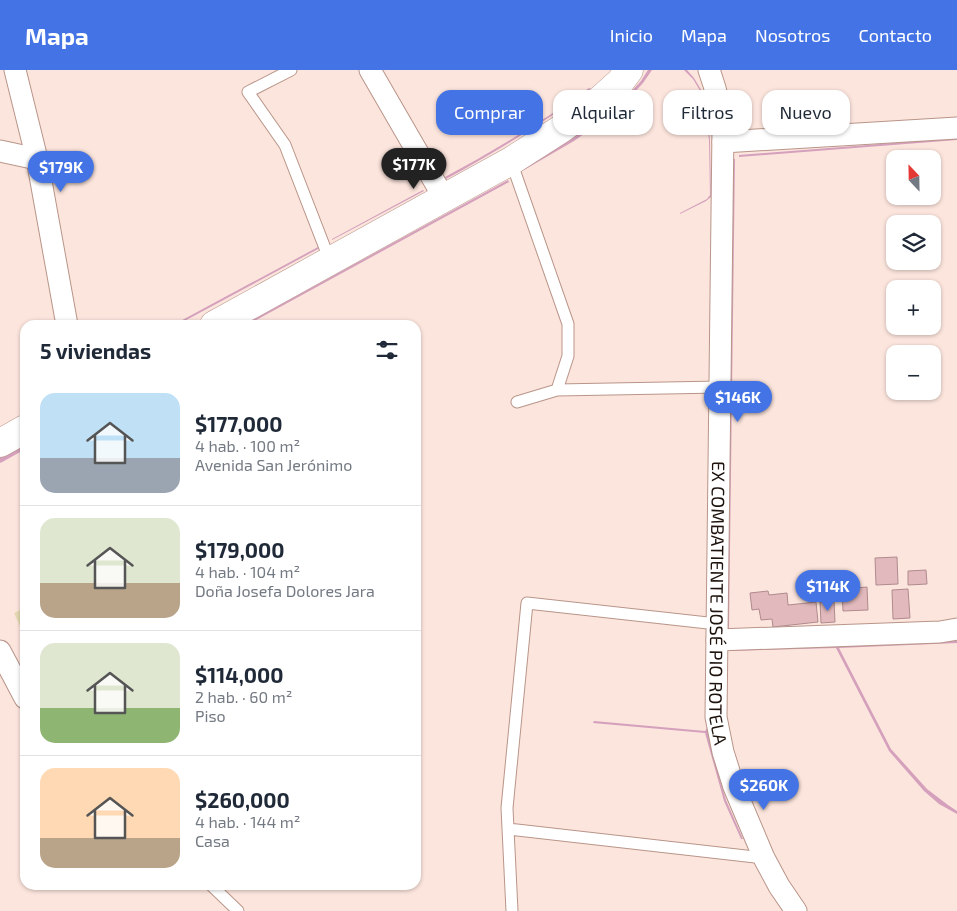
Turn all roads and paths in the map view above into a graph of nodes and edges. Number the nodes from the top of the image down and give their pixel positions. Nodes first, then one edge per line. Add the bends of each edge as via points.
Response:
1 (15, 70) edge
2 (291, 70) edge
3 (370, 70) edge
4 (630, 70) edge
5 (709, 70) edge
6 (957, 128) edge
7 (723, 142) junction
8 (0, 151) edge
9 (37, 159) junction
10 (511, 161) junction
11 (444, 198) junction
12 (330, 261) junction
13 (66, 320) edge
14 (223, 320) edge
15 (720, 388) junction
16 (557, 390) junction
17 (517, 402) dead end
18 (20, 432) edge
19 (0, 443) edge
20 (957, 629) edge
21 (717, 632) junction
22 (0, 651) edge
23 (20, 688) edge
24 (508, 828) junction
25 (764, 858) junction
26 (216, 890) edge
27 (238, 911) edge
28 (512, 911) edge
29 (796, 911) edge

1 - 9 street
2 - 12 lane via 248,92 285,145
3 - 11 street
4 - 10 street via 592,106
5 - 7 street, EX COMBATIENTE JOSÉ PIO ROTELA via 721,110
6 - 7 street
7 - 15 street, EX COMBATIENTE JOSÉ PIO ROTELA
8 - 9 street
9 - 13 street
10 - 11 street
10 - 16 lane via 568,324 568,356
11 - 12 street
12 - 14 street
15 - 16 lane
15 - 21 street, EX COMBATIENTE JOSÉ PIO ROTELA
16 - 17 lane
18 - 19 street
20 - 21 street via 940,632
21 - 24 lane via 527,603 507,808
21 - 25 street, EX COMBATIENTE JOSÉ PIO ROTELA via 716,717 723,752
22 - 23 street
24 - 25 lane
24 - 28 lane
25 - 29 street, EX COMBATIENTE JOSÉ PIO ROTELA
26 - 27 lane

